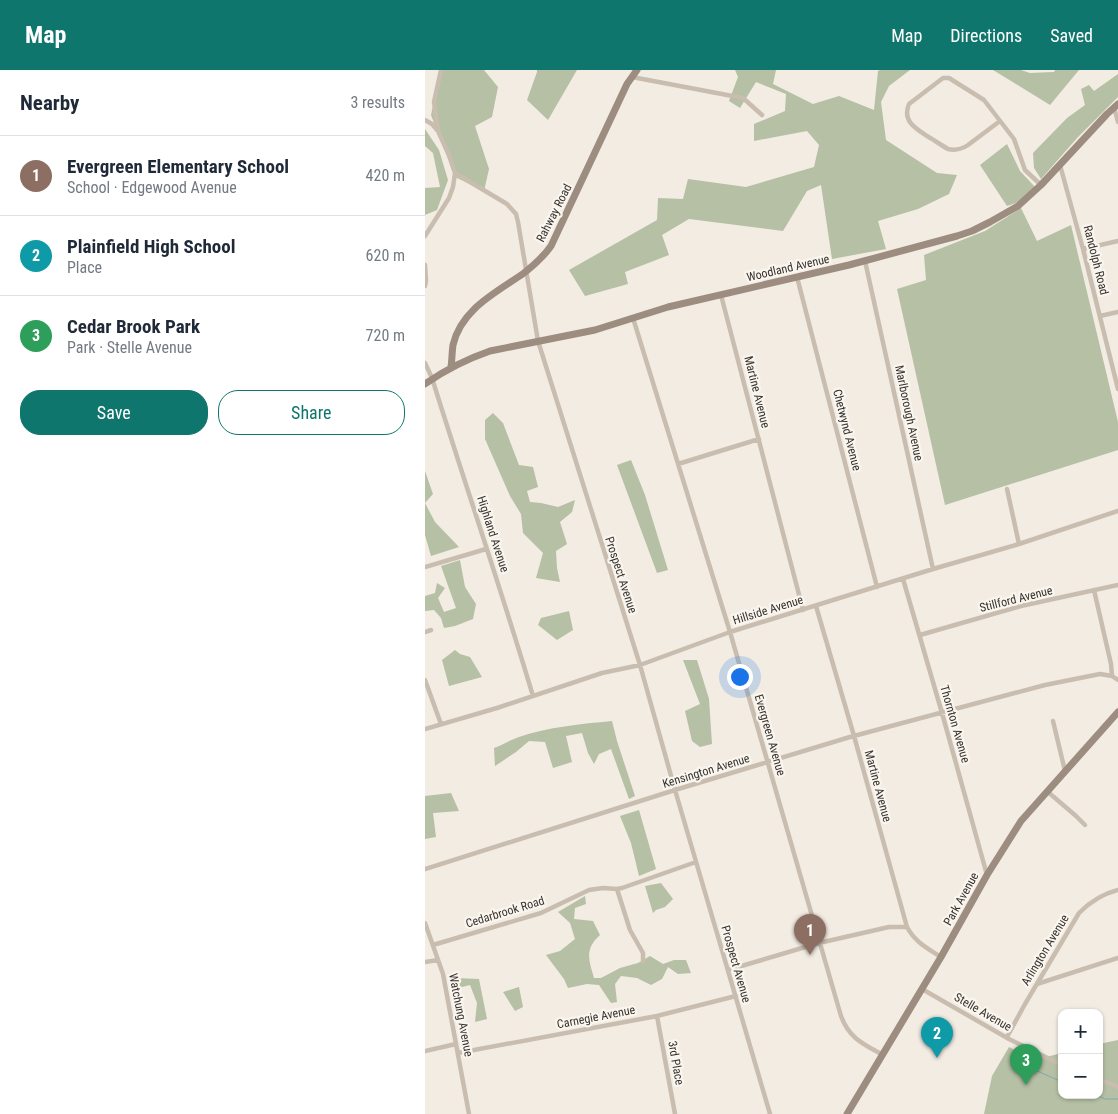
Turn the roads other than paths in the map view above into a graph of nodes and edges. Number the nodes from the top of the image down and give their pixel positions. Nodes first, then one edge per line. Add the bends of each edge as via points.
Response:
1 (441, 70) edge
2 (637, 70) edge
3 (632, 77) junction
4 (1116, 106) edge
5 (762, 114) dead end
6 (425, 120) edge
7 (1000, 121) junction
8 (1118, 122) edge
9 (438, 131) junction
10 (1060, 165) junction
11 (455, 173) junction
12 (1041, 185) junction
13 (425, 236) edge
14 (1118, 242) edge
15 (1083, 249) junction
16 (865, 261) junction
17 (425, 264) edge
18 (526, 271) junction
19 (797, 277) junction
20 (425, 286) edge
21 (721, 295) junction
22 (1118, 312) edge
23 (1100, 316) junction
24 (633, 318) junction
25 (537, 341) junction
26 (425, 363) edge
27 (451, 368) junction
28 (432, 379) junction
29 (425, 384) edge
30 (1118, 389) edge
31 (759, 439) junction
32 (678, 464) junction
33 (1007, 489) dead end
34 (1118, 511) edge
35 (1019, 544) junction
36 (486, 548) junction
37 (425, 567) edge
38 (933, 569) junction
39 (903, 579) junction
40 (1118, 585) edge
41 (877, 587) junction
42 (1094, 590) junction
43 (816, 606) junction
44 (803, 610) junction
45 (431, 630) dead end
46 (425, 632) edge
47 (730, 632) junction
48 (920, 635) junction
49 (640, 665) junction
50 (1112, 676) junction
51 (425, 680) edge
52 (1118, 680) edge
53 (533, 696) junction
54 (1118, 712) edge
55 (942, 713) junction
56 (1053, 721) dead end
57 (441, 724) junction
58 (425, 729) edge
59 (854, 736) junction
60 (767, 762) junction
61 (1066, 772) junction
62 (675, 790) junction
63 (1048, 792) junction
64 (1085, 825) dead end
65 (696, 862) junction
66 (425, 869) edge
67 (987, 875) junction
68 (617, 889) junction
69 (1118, 890) edge
70 (425, 923) edge
71 (907, 927) junction
72 (819, 943) junction
73 (433, 944) junction
74 (941, 957) junction
75 (1118, 958) edge
76 (438, 960) junction
77 (643, 961) dead end
78 (425, 962) edge
79 (728, 970) junction
80 (1037, 984) junction
81 (922, 989) junction
82 (735, 996) junction
83 (657, 1016) junction
84 (1007, 1037) junction
85 (456, 1044) junction
86 (425, 1051) edge
87 (458, 1053) junction
88 (883, 1055) junction
89 (1058, 1062) edge
90 (1103, 1081) edge
91 (1118, 1087) edge
92 (469, 1114) edge
93 (675, 1114) edge
94 (770, 1114) edge
95 (847, 1114) edge

1 - 9 street via 434,102
2 - 3 street, Rahway Road
3 - 5 street via 743,98
3 - 18 street, Rahway Road via 551,246
4 - 8 street
4 - 10 street, Woodland Avenue
6 - 9 street
7 - 7 street via 984,100 949,78 943,78 907,109 910,123 915,128 953,150 968,146
7 - 12 street via 1014,139 1025,170
9 - 11 street
10 - 12 street, Woodland Avenue
10 - 15 street, Randolph Road
11 - 13 street via 449,198
11 - 18 street, Prospect Avenue via 507,204 516,214
12 - 16 street, Woodland Avenue via 1018,206 972,231
14 - 15 street
15 - 23 street, Randolph Road
16 - 19 street, Woodland Avenue
16 - 38 street, Marlborough Avenue
17 - 20 street
18 - 25 street, Prospect Avenue
18 - 27 street, Rahway Road via 473,309 454,343
19 - 21 street, Woodland Avenue
19 - 41 street, Chetwynd Avenue
21 - 24 street, Woodland Avenue
21 - 31 street, Martine Avenue
22 - 23 street
23 - 30 street, Randolph Road
24 - 25 street, Woodland Avenue via 595,330
24 - 32 street, Evergreen Avenue
25 - 27 street, Woodland Avenue via 473,356
25 - 49 street, Prospect Avenue
26 - 28 street, Highland Avenue
27 - 28 street, Woodland Avenue
28 - 29 street, Woodland Avenue
28 - 36 street, Highland Avenue
31 - 32 street
31 - 44 street, Martine Avenue
32 - 47 street, Evergreen Avenue
33 - 35 street
34 - 35 street, Hillside Avenue
35 - 38 street, Hillside Avenue
36 - 37 street
36 - 53 street, Highland Avenue
38 - 39 street, Hillside Avenue
39 - 41 street, Hillside Avenue
39 - 48 street, Thornton Avenue
40 - 42 street, Stillford Avenue
41 - 43 street, Hillside Avenue
42 - 48 street, Stillford Avenue via 1021,606
42 - 50 street
43 - 44 street, Hillside Avenue
43 - 59 street, Martine Avenue
44 - 47 street, Hillside Avenue
45 - 46 street
47 - 49 street, Hillside Avenue
47 - 60 street, Evergreen Avenue
48 - 55 street, Thornton Avenue
49 - 53 street, Hillside Avenue via 601,673
49 - 62 street, Prospect Avenue
50 - 52 street
50 - 55 street, Kensington Avenue via 1093,675 1045,685
51 - 57 street
53 - 57 street, Hillside Avenue
54 - 61 street, Park Avenue
55 - 59 street, Kensington Avenue
55 - 67 street, Thornton Avenue
56 - 61 street
57 - 58 street, Hillside Avenue
59 - 60 street, Kensington Avenue
59 - 71 street, Martine Avenue
60 - 62 street, Kensington Avenue
60 - 72 street, Evergreen Avenue
61 - 63 street, Park Avenue
62 - 65 street, Prospect Avenue
62 - 66 street, Kensington Avenue
63 - 64 street
63 - 67 street, Park Avenue via 1021,821
65 - 68 street, Cedarbrook Road
65 - 79 street, Prospect Avenue
67 - 74 street, Park Avenue
68 - 73 street, Cedarbrook Road via 589,890 532,916
68 - 77 street via 630,930 643,953
69 - 80 street, Arlington Avenue via 1096,898 1079,913
70 - 73 street, Watchung Avenue
71 - 72 street
71 - 74 street, Martine Avenue via 921,945
72 - 79 street
72 - 88 street, Evergreen Avenue via 847,1030 861,1043
73 - 76 street, Watchung Avenue
74 - 81 street, Park Avenue
75 - 80 street
76 - 78 street
76 - 85 street, Watchung Avenue
79 - 82 street, Prospect Avenue
80 - 84 street, Arlington Avenue
81 - 84 street, Stelle Avenue
81 - 88 street, Park Avenue
82 - 83 street, Carnegie Avenue
82 - 94 street, Prospect Avenue
83 - 87 street, Carnegie Avenue
83 - 93 street, 3rd Place
84 - 89 street, Stelle Avenue
85 - 86 street
85 - 87 street, Watchung Avenue
87 - 92 street, Watchung Avenue
88 - 95 street, Park Avenue
90 - 91 street

